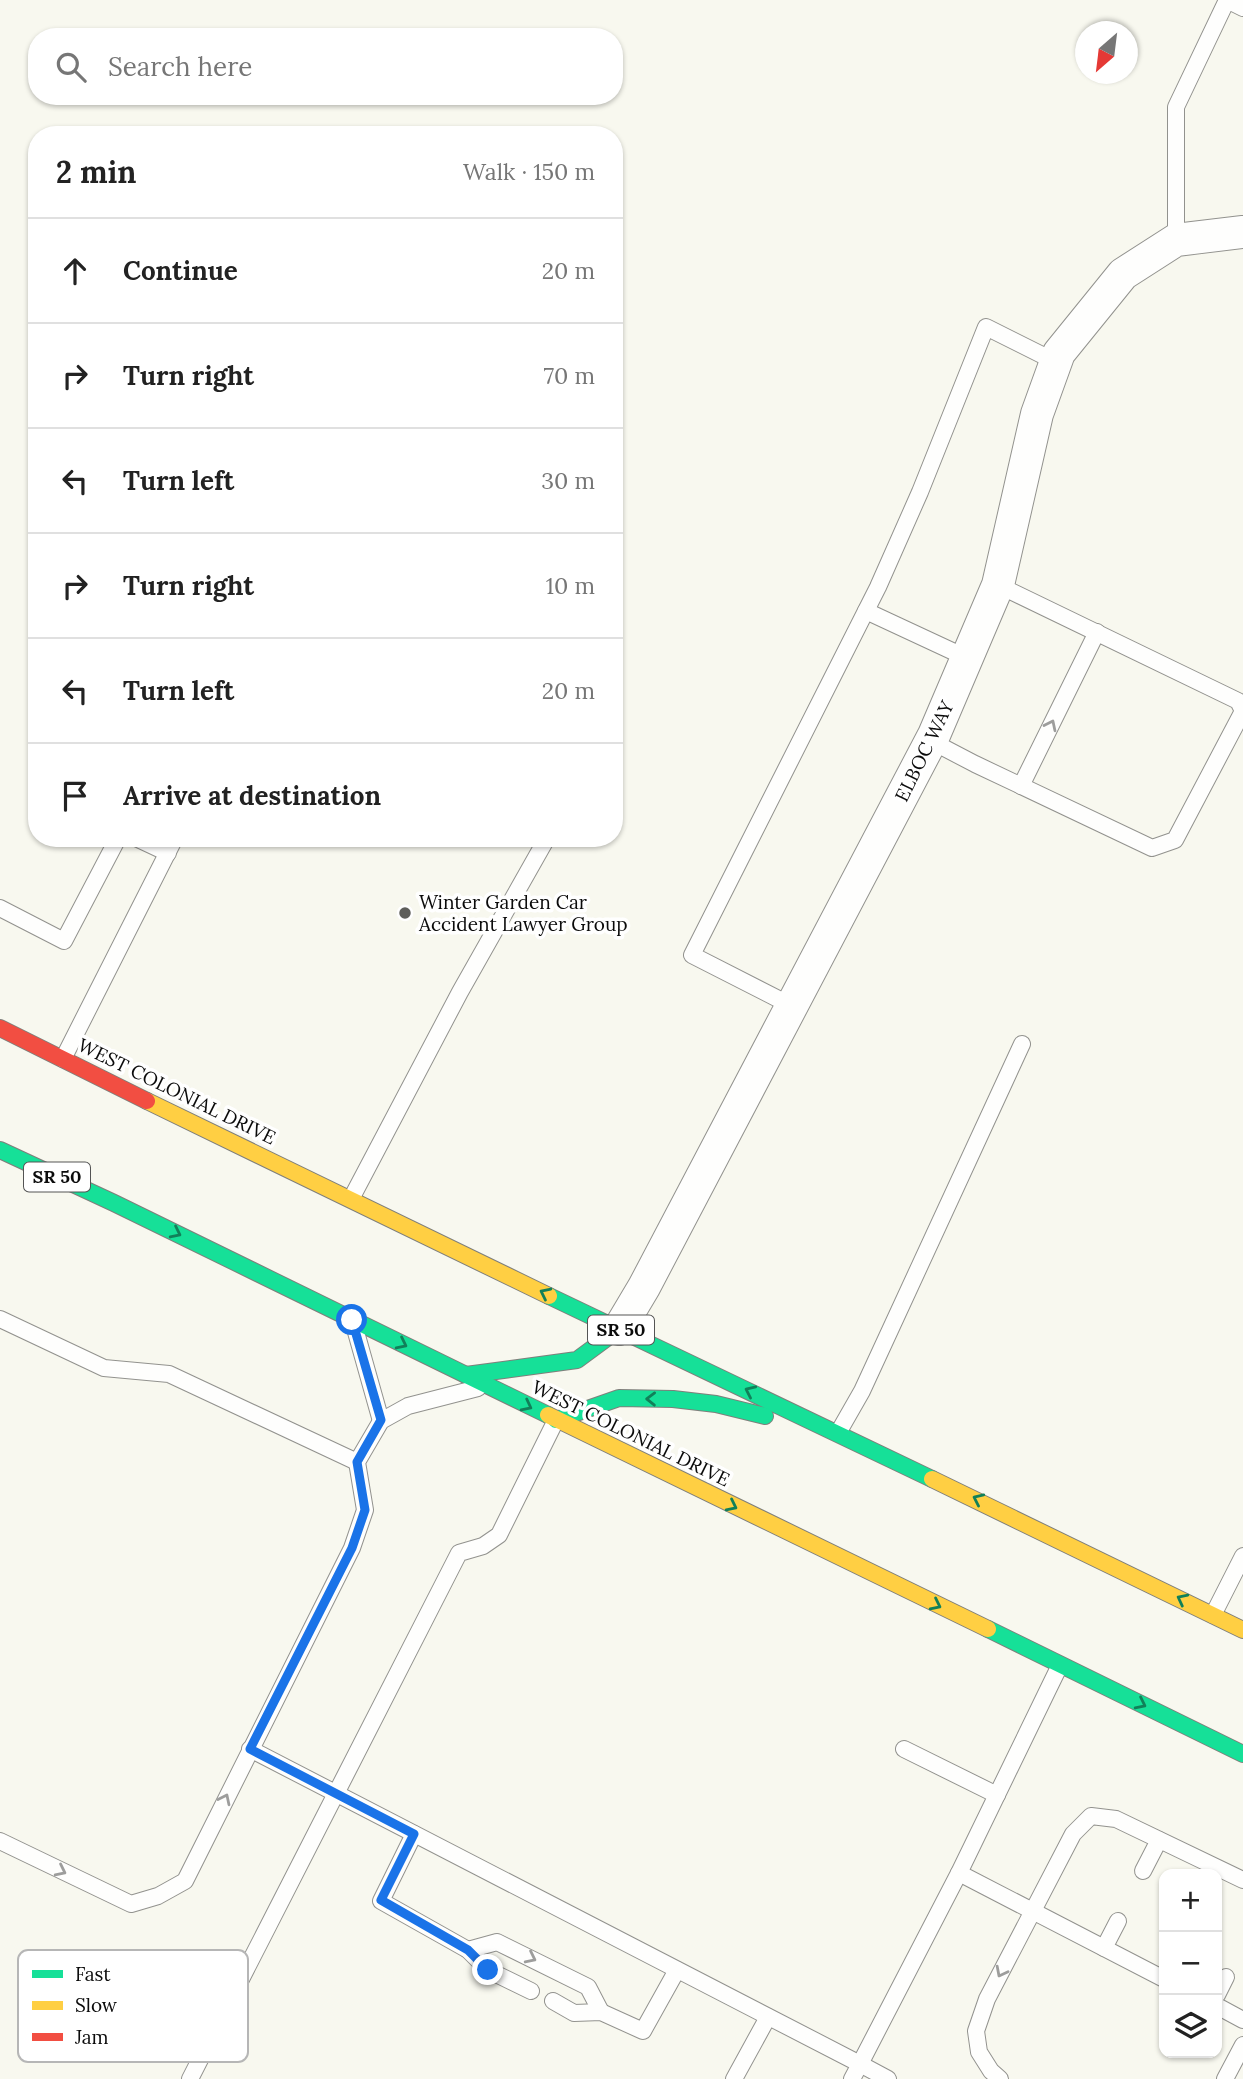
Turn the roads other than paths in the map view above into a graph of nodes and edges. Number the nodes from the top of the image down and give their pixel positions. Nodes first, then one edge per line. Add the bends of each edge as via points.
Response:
1 (1243, 9) edge
2 (1243, 232) edge
3 (1177, 240) junction
4 (1056, 362) junction
5 (998, 585) junction
6 (866, 611) junction
7 (1097, 632) junction
8 (967, 658) junction
9 (931, 741) junction
10 (1021, 786) junction
11 (113, 847) edge
12 (170, 847) edge
13 (542, 847) edge
14 (0, 908) edge
15 (792, 1006) junction
16 (0, 1028) edge
17 (1022, 1044) dead end
18 (63, 1059) junction
19 (0, 1150) edge
20 (351, 1199) junction
21 (0, 1318) edge
22 (352, 1320) junction
23 (619, 1329) junction
24 (466, 1376) junction
25 (487, 1386) junction
26 (381, 1420) junction
27 (556, 1420) junction
28 (838, 1433) junction
29 (357, 1462) junction
30 (1243, 1556) edge
31 (1213, 1615) junction
32 (1243, 1630) edge
33 (1060, 1665) junction
34 (250, 1749) junction
35 (904, 1749) dead end
36 (1243, 1754) edge
37 (336, 1794) junction
38 (997, 1795) junction
39 (414, 1834) junction
40 (1159, 1840) junction
41 (0, 1841) edge
42 (1211, 1869) edge
43 (1143, 1871) dead end
44 (959, 1873) junction
45 (1222, 1873) edge
46 (1243, 1880) edge
47 (1032, 1911) junction
48 (1118, 1921) dead end
49 (1104, 1948) junction
50 (468, 1950) junction
51 (248, 1966) edge
52 (677, 1970) junction
53 (1159, 1972) edge
54 (1226, 1977) dead end
55 (1222, 1985) edge
56 (531, 1991) dead end
57 (553, 2001) dead end
58 (1222, 2009) edge
59 (601, 2012) junction
60 (768, 2017) junction
61 (1243, 2020) edge
62 (1243, 2045) edge
63 (199, 2062) edge
64 (856, 2072) edge
65 (190, 2079) edge
66 (734, 2079) edge
67 (888, 2079) edge
68 (1000, 2079) edge
69 (1225, 2079) edge

1 - 3 lane via 1227,0 1176,107
2 - 3 street, ELBOC WAY
3 - 4 street, ELBOC WAY via 1122,274
4 - 5 street, ELBOC WAY via 1037,414
4 - 6 lane via 986,327
5 - 7 lane
5 - 8 street, ELBOC WAY
6 - 8 lane
6 - 15 lane via 692,955
10 -> 7 lane
7 - 10 lane via 1238,701 1243,711 1175,840 1152,848
8 - 9 street, ELBOC WAY
9 - 10 lane
9 - 15 street, ELBOC WAY
11 - 14 lane via 64,941
12 - 18 lane
13 - 20 lane
15 - 23 street, ELBOC WAY
16 - 18 highway, WEST COLONIAL DRIVE / SR 50
17 - 28 lane via 862,1391
18 - 20 highway, WEST COLONIAL DRIVE / SR 50
19 -> 22 highway, WEST COLONIAL DRIVE / SR 50
23 -> 20 highway, WEST COLONIAL DRIVE / SR 50
21 - 29 lane via 104,1367 169,1374
22 -> 24 highway, WEST COLONIAL DRIVE / SR 50
22 - 26 lane
23 - 24 highway via 577,1360
28 -> 23 highway, WEST COLONIAL DRIVE / SR 50
24 - 25 highway, WEST COLONIAL DRIVE / SR 50
25 - 26 lane via 408,1406
25 -> 27 highway, WEST COLONIAL DRIVE / SR 50
26 - 29 lane
28 -> 27 highway via 716,1404 673,1399 619,1398
27 -> 33 highway, WEST COLONIAL DRIVE / SR 50
27 - 37 lane via 499,1535 459,1553
31 -> 28 highway, WEST COLONIAL DRIVE / SR 50
29 - 34 lane via 365,1510 352,1548
30 - 31 lane
31 - 32 highway, WEST COLONIAL DRIVE / SR 50
33 -> 36 highway, WEST COLONIAL DRIVE / SR 50
33 - 38 lane
34 - 37 lane
41 -> 34 lane via 131,1904 158,1896 185,1881
35 - 38 lane
37 - 39 lane
37 - 51 lane
38 - 44 lane
39 - 50 lane via 381,1900
39 - 52 lane
40 - 42 lane
40 - 43 lane
40 - 47 lane via 1116,1819 1091,1816 1073,1834
44 - 47 lane
44 - 64 lane
45 - 46 lane
47 - 49 lane
47 -> 68 lane via 987,1999 976,2031 979,2052
48 - 49 lane
49 - 53 lane
50 - 56 lane via 488,1970
50 -> 59 lane via 497,1942 588,1987
52 - 59 lane via 643,2031
52 - 60 lane
54 - 55 lane
57 - 59 lane via 574,2013
58 - 61 lane
60 - 64 lane
60 - 66 lane
62 - 69 lane
63 - 65 lane
64 - 67 lane

